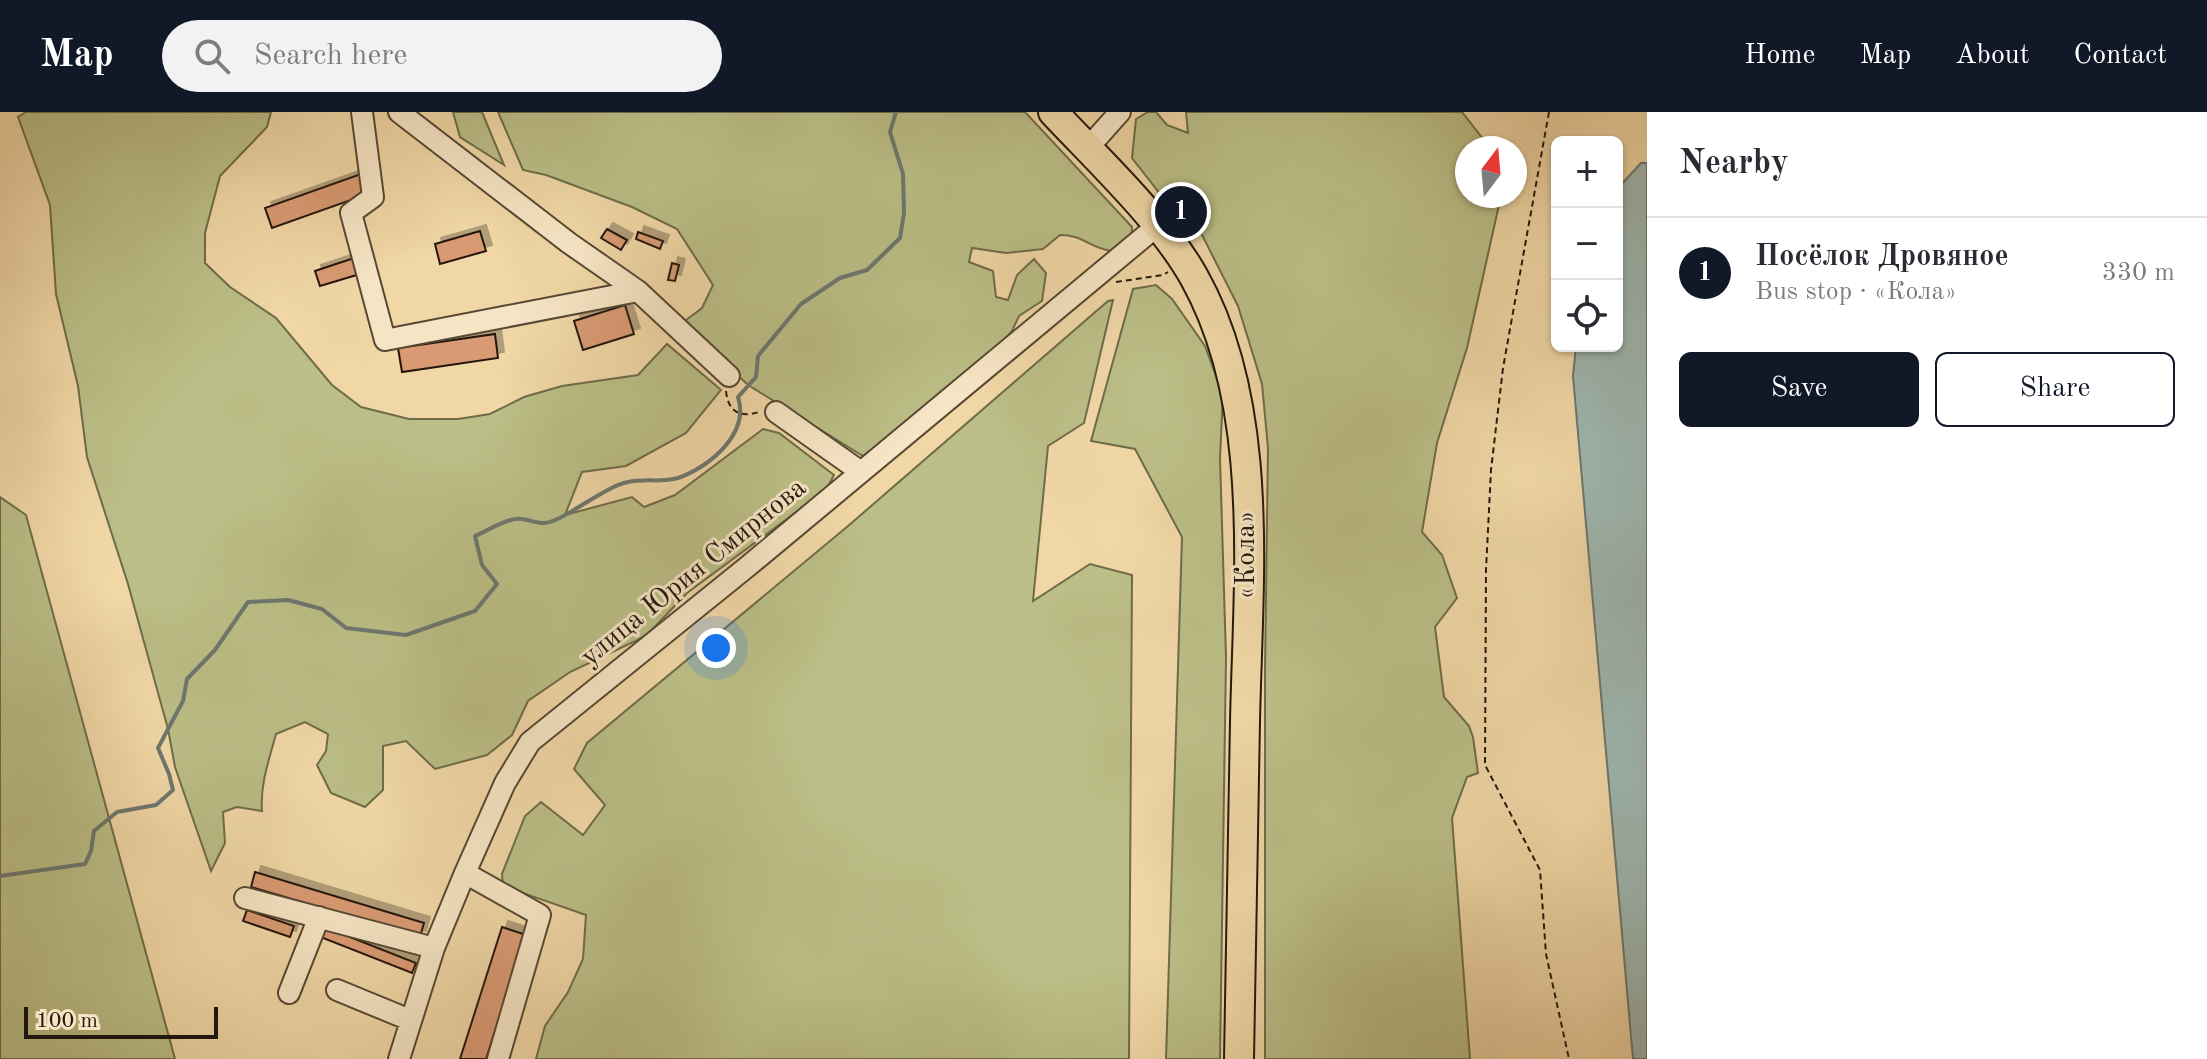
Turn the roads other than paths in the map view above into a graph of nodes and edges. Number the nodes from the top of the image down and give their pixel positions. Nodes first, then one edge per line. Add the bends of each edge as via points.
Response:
1 (362, 112) edge
2 (399, 112) edge
3 (1053, 112) edge
4 (1120, 112) edge
5 (1087, 149) junction
6 (1157, 226) junction
7 (638, 291) junction
8 (729, 376) road end
9 (776, 412) dead end
10 (861, 472) junction
11 (465, 873) junction
12 (245, 898) dead end
13 (319, 917) junction
14 (434, 948) junction
15 (337, 990) dead end
16 (289, 993) dead end
17 (410, 1020) junction
18 (399, 1059) edge
19 (498, 1059) edge
20 (1239, 1059) edge

1 - 7 street via 373,197 351,213 385,340
2 - 7 street
3 - 5 highway, «Кола»
4 - 5 street
5 - 6 highway, «Кола»
6 - 10 street, улица Юрия Смирнова
6 - 20 highway, «Кола» via 1195,278 1224,342 1246,450
7 - 8 street
9 - 10 street
10 - 11 street, улица Юрия Смирнова via 530,742 505,783
11 - 14 street, улица Юрия Смирнова
11 - 19 street via 540,915
12 - 13 street
13 - 14 street
13 - 16 street
14 - 17 street, улица Юрия Смирнова
15 - 17 street
17 - 18 street, улица Юрия Смирнова

